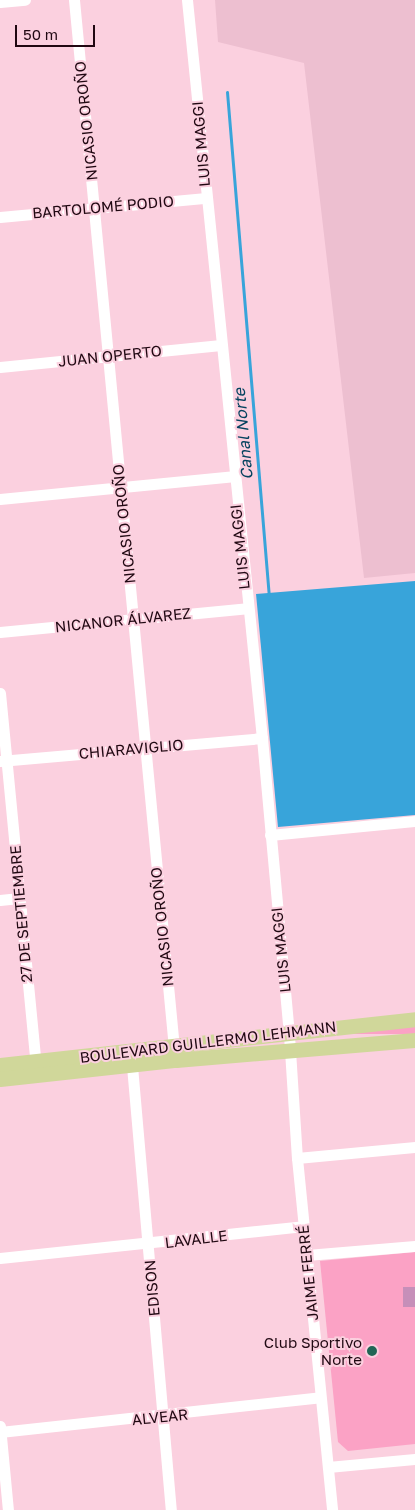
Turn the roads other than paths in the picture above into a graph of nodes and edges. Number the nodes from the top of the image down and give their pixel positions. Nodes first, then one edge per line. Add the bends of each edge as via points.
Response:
1 (25, 0) edge
2 (74, 0) edge
3 (187, 0) edge
4 (0, 2) edge
5 (206, 198) junction
6 (95, 208) junction
7 (0, 217) edge
8 (221, 345) junction
9 (108, 357) junction
10 (0, 366) edge
11 (233, 476) junction
12 (120, 487) junction
13 (0, 499) edge
14 (246, 608) junction
15 (134, 619) junction
16 (0, 632) edge
17 (0, 693) edge
18 (262, 738) junction
19 (144, 748) junction
20 (3, 761) edge
21 (415, 821) edge
22 (270, 836) junction
23 (20, 898) junction
24 (0, 900) edge
25 (415, 1019) edge
26 (415, 1040) edge
27 (289, 1042) junction
28 (174, 1048) junction
29 (0, 1065) edge
30 (132, 1066) junction
31 (36, 1068) junction
32 (0, 1079) edge
33 (415, 1147) edge
34 (296, 1158) junction
35 (303, 1226) junction
36 (148, 1244) junction
37 (415, 1246) edge
38 (306, 1255) junction
39 (0, 1258) edge
40 (320, 1397) junction
41 (162, 1417) junction
42 (0, 1426) edge
43 (0, 1432) edge
44 (415, 1459) edge
45 (328, 1467) junction
46 (8, 1510) edge
47 (171, 1510) edge
48 (332, 1510) edge

1 - 4 street
2 - 6 street, NICASIO OROÑO
3 - 5 street, LUIS MAGGI
5 - 6 street, BARTOLOMÉ PODIO
5 - 8 street, LUIS MAGGI
6 - 7 street, BARTOLOMÉ PODIO
6 - 9 street, NICASIO OROÑO
8 - 9 street, JUAN OPERTO
8 - 11 street, LUIS MAGGI
9 - 10 street, JUAN OPERTO
9 - 12 street, NICASIO OROÑO
11 - 12 street
11 - 14 street, LUIS MAGGI
12 - 13 street
12 - 15 street, NICASIO OROÑO
14 - 15 street, NICANOR ÁLVAREZ
14 - 18 street, LUIS MAGGI
15 - 16 street, NICANOR ÁLVAREZ
15 - 19 street, NICASIO OROÑO
17 - 20 street, 27 DE SEPTIEMBRE
18 - 19 street, CHIARAVIGLIO
18 - 22 street, LUIS MAGGI
19 - 20 street, CHIARAVIGLIO
19 - 28 street, NICASIO OROÑO
20 - 23 street, 27 DE SEPTIEMBRE
21 - 22 street
22 - 27 street, LUIS MAGGI
23 - 24 street
23 - 31 street, 27 DE SEPTIEMBRE
25 - 27 main road, BOULEVARD GUILLERMO LEHMANN
26 - 27 main road, BOULEVARD GUILLERMO LEHMANN
27 - 28 main road, BOULEVARD GUILLERMO LEHMANN
27 - 30 main road, BOULEVARD GUILLERMO LEHMANN
27 - 34 street, JAIME FERRÉ
28 - 31 main road, BOULEVARD GUILLERMO LEHMANN
29 - 31 main road, BOULEVARD GUILLERMO LEHMANN
30 - 31 main road, BOULEVARD GUILLERMO LEHMANN
30 - 36 street, EDISON
31 - 32 main road, BOULEVARD GUILLERMO LEHMANN
33 - 34 street
34 - 35 street, JAIME FERRÉ
35 - 36 street, LAVALLE
35 - 38 street, JAIME FERRÉ
36 - 39 street, LAVALLE
36 - 41 street, EDISON
37 - 38 street
38 - 40 street, JAIME FERRÉ
40 - 41 street, ALVEAR
40 - 45 street, JAIME FERRÉ
41 - 43 street, ALVEAR
41 - 47 street, EDISON
42 - 43 street
43 - 46 street
44 - 45 street
45 - 48 street, JAIME FERRÉ

